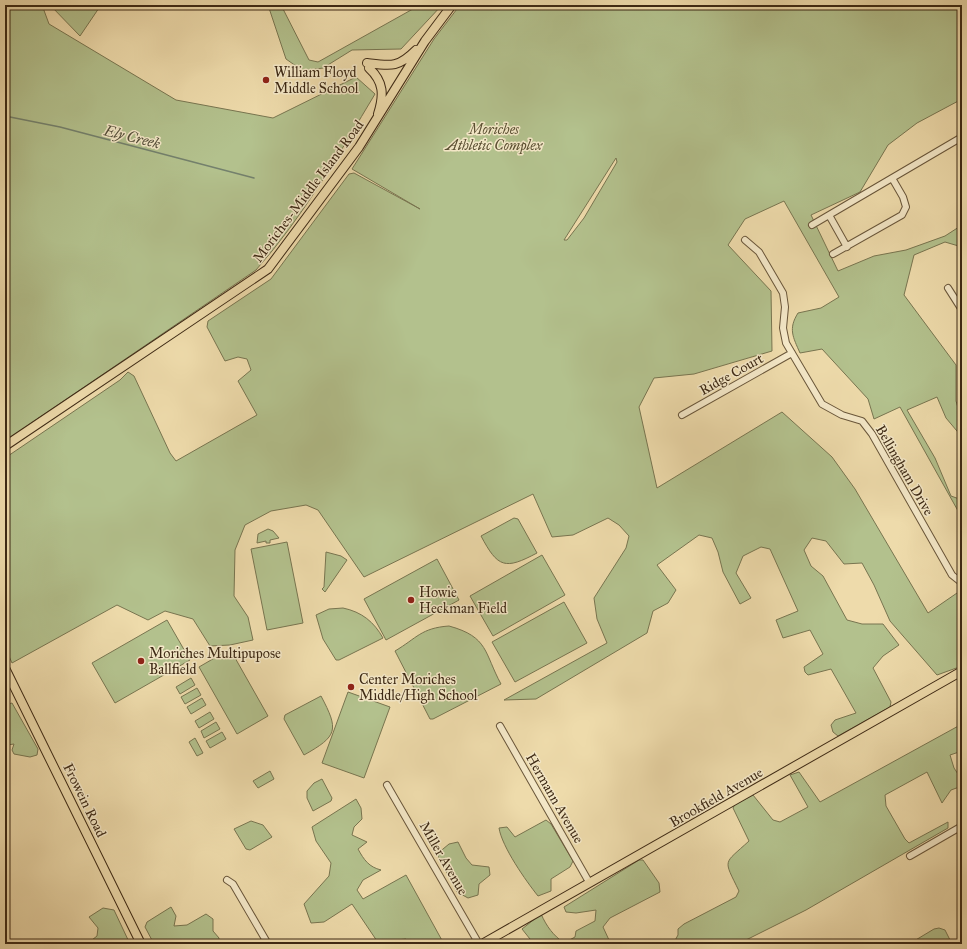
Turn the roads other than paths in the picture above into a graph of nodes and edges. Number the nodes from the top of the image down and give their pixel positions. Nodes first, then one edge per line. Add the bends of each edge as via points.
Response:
1 (452, 5) edge
2 (425, 41) junction
3 (376, 122) junction
4 (962, 136) edge
5 (892, 178) junction
6 (829, 215) junction
7 (812, 225) dead end
8 (745, 240) dead end
9 (847, 247) junction
10 (833, 254) dead end
11 (948, 288) dead end
12 (962, 310) edge
13 (792, 353) junction
14 (682, 415) dead end
15 (5, 446) edge
16 (962, 583) edge
17 (5, 668) edge
18 (962, 671) edge
19 (500, 726) dead end
20 (388, 785) dead end
21 (962, 826) edge
22 (910, 856) dead end
23 (227, 880) dead end
24 (589, 882) junction
25 (141, 944) edge
26 (268, 944) edge
27 (479, 944) edge
28 (482, 944) edge

1 - 2 main road, Moriches-Middle Island Road
2 - 3 main road, Moriches-Middle Island Road
2 - 3 main road via 396,65 368,65 382,87 382,100
3 - 15 main road, Moriches-Middle Island Road via 265,272
4 - 5 street
5 - 6 street
5 - 9 street via 906,206 902,215
6 - 7 street
6 - 9 street
8 - 13 street, Bellingham Drive via 759,252 783,292 783,328 786,343
9 - 10 street
11 - 12 street
13 - 14 street, Ridge Court
13 - 16 street, Bellingham Drive via 822,404 842,415 862,421 872,434 952,575
17 - 25 main road, Frowein Road
18 - 24 main road, Brookfield Avenue
19 - 24 street, Hermann Avenue
20 - 27 street, Miller Avenue
21 - 22 street
23 - 26 street via 233,884
24 - 28 main road, Brookfield Avenue

